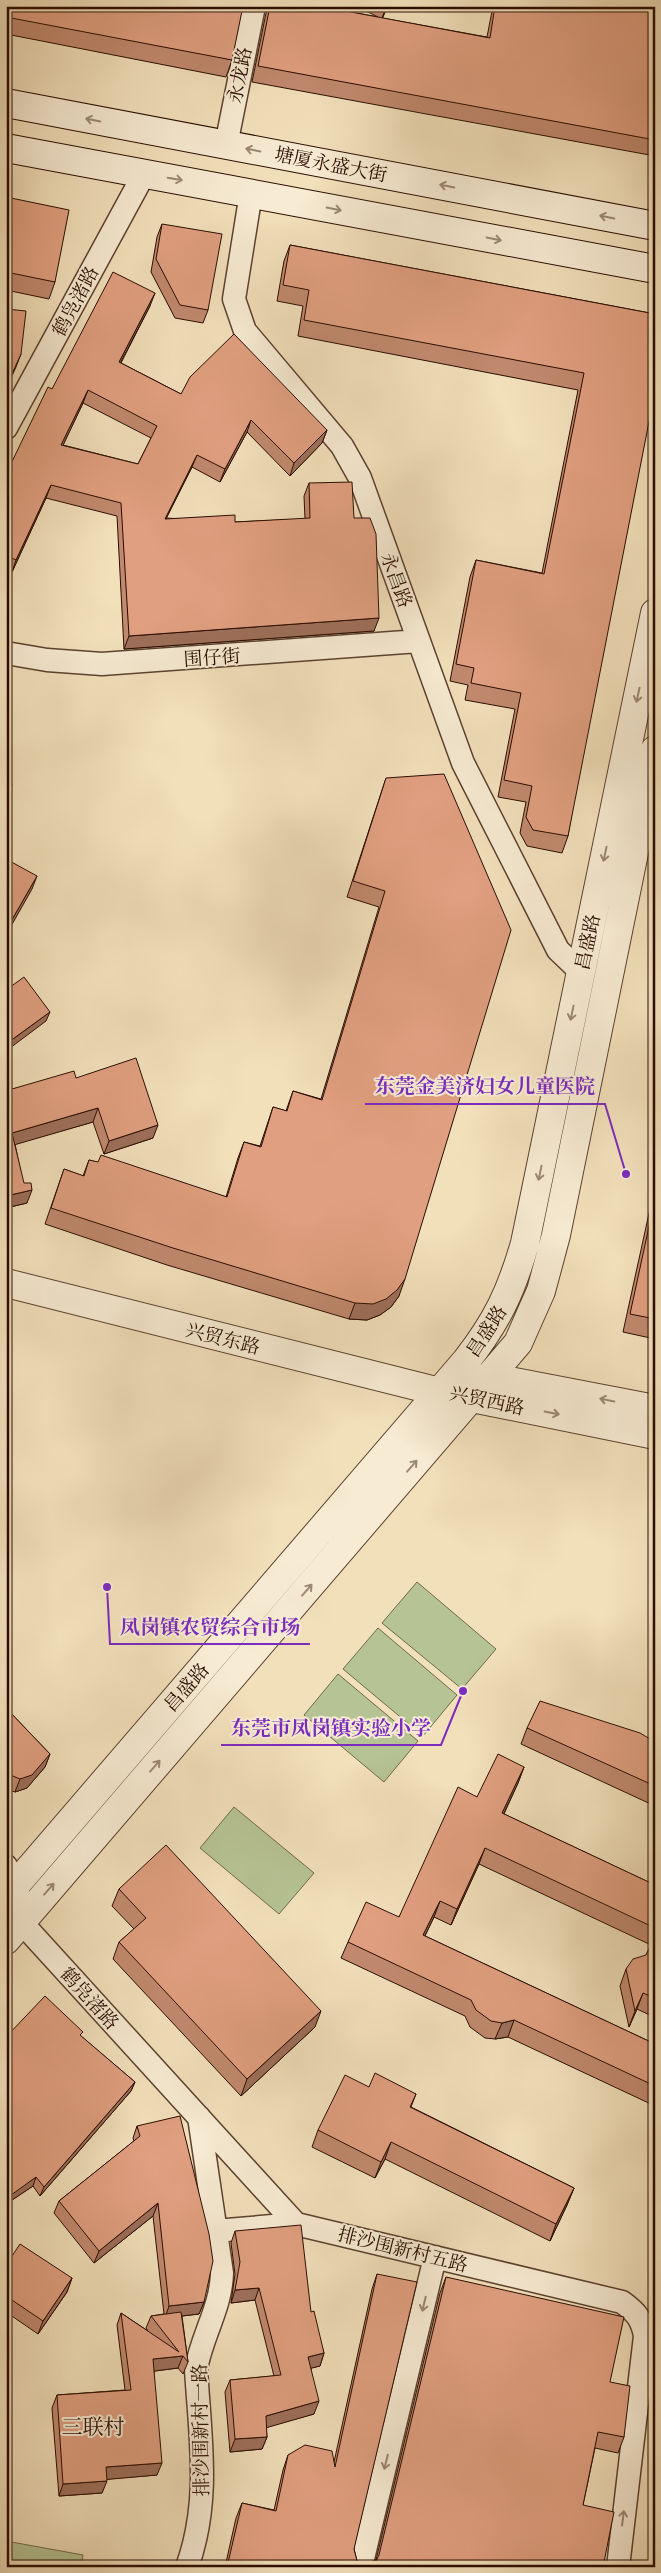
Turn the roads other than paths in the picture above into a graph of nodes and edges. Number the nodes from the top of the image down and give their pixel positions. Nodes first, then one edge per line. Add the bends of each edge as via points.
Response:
1 (254, 6) edge
2 (6, 103) edge
3 (226, 145) junction
4 (6, 148) edge
5 (144, 174) junction
6 (251, 193) junction
7 (655, 226) edge
8 (655, 269) edge
9 (6, 428) edge
10 (655, 613) edge
11 (419, 641) junction
12 (6, 653) edge
13 (655, 750) edge
14 (581, 972) junction
15 (6, 1283) edge
16 (489, 1377) junction
17 (440, 1392) junction
18 (471, 1398) junction
19 (655, 1410) edge
20 (655, 1435) edge
21 (10, 1882) edge
22 (14, 1931) edge
23 (199, 2117) junction
24 (296, 2224) junction
25 (216, 2231) junction
26 (436, 2257) junction
27 (187, 2567) edge
28 (361, 2567) edge
29 (618, 2567) edge

1 - 3 street, 永龙路
3 -> 2 street, 塘厦永盛大街
7 -> 3 street, 塘厦永盛大街
4 - 5 street
5 -> 6 street
5 - 9 street, 鹤凫渚路
6 -> 8 street
6 - 11 street, 永昌路 via 234,299 245,331 342,446 360,478
10 -> 14 street, 昌盛路
11 - 12 street, 围仔街 via 102,664
11 - 14 street, 永昌路 via 463,763 558,950
13 - 16 street, 昌盛路 via 556,1235 531,1317 518,1343
14 -> 17 street, 昌盛路 via 516,1276 490,1331
15 - 17 street, 兴贸东路
16 - 17 street, 兴贸西路
16 - 18 street, 昌盛路
19 -> 16 street, 兴贸西路
17 - 18 street, 兴贸西路
17 - 21 street, 昌盛路
18 -> 20 street, 兴贸西路
22 -> 18 street, 昌盛路
21 - 22 street
22 - 23 street, 鹤凫渚路
23 - 24 street
23 - 25 street, 排沙围新村一路
24 - 25 street, 排沙围新村五路
24 - 26 street, 排沙围新村五路
25 - 27 street, 排沙围新村一路 via 222,2273 221,2292 196,2369 204,2497
26 -> 28 street
29 -> 26 street, 排沙围新村五路 via 645,2336 643,2322 622,2302

